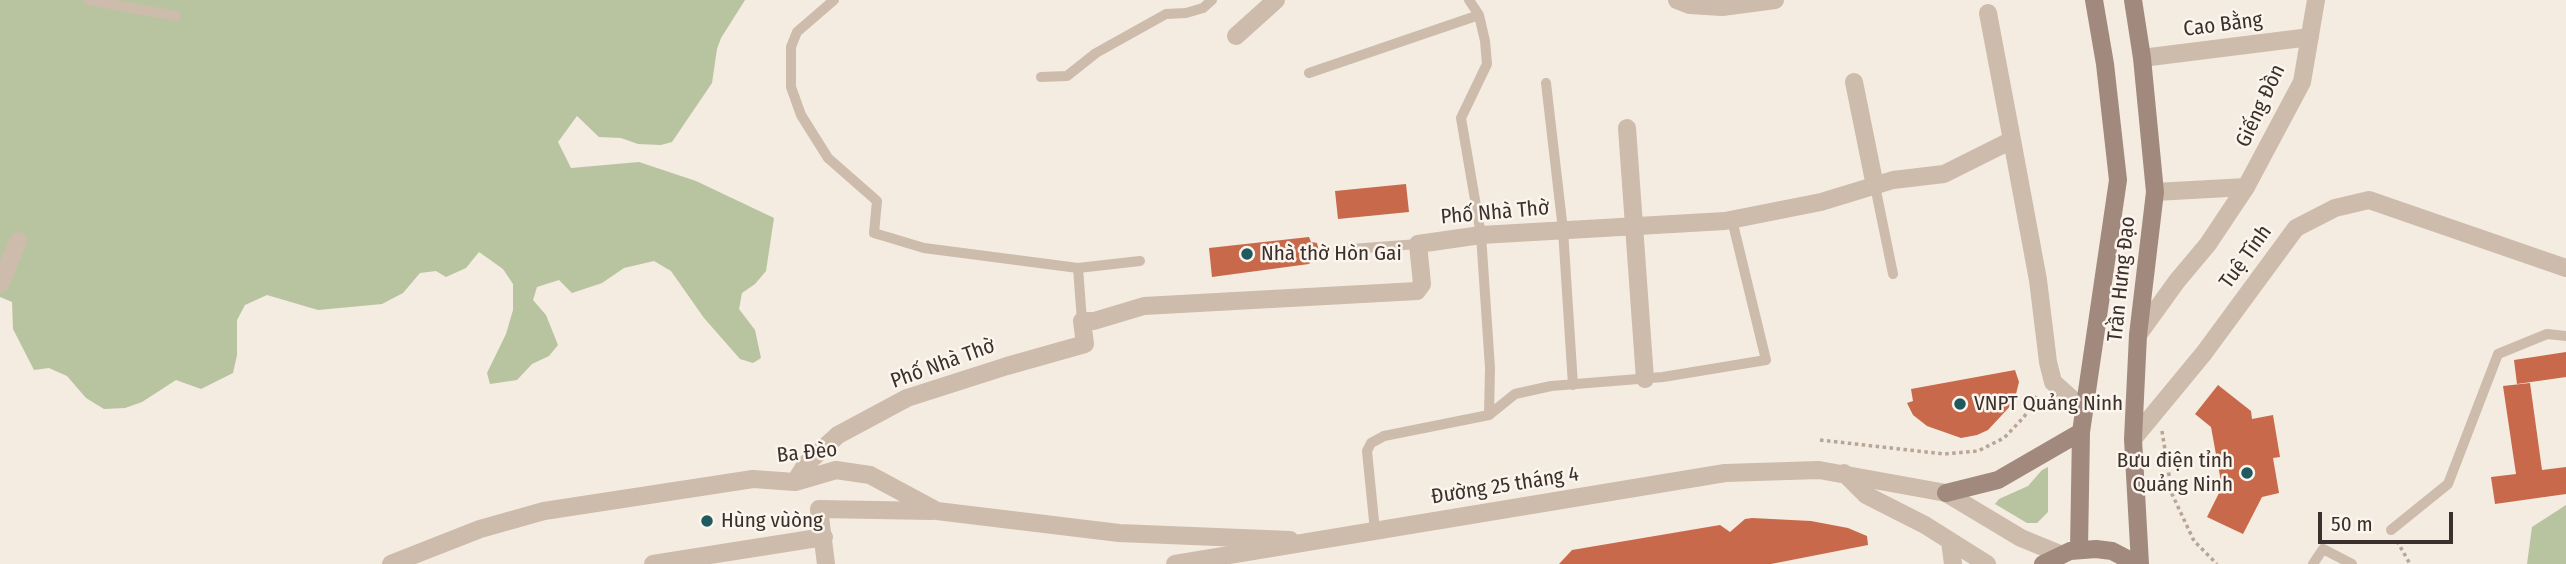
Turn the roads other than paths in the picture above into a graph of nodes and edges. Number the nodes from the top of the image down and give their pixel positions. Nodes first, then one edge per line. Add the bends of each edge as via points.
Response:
1 (88, 0) edge
2 (834, 0) edge
3 (1212, 0) edge
4 (1276, 0) edge
5 (1469, 0) edge
6 (1677, 0) edge
7 (1775, 0) edge
8 (2094, 0) edge
9 (2133, 0) edge
10 (2316, 0) edge
11 (1988, 13) dead end
12 (1479, 15) junction
13 (176, 16) dead end
14 (1236, 36) dead end
15 (2310, 37) junction
16 (2142, 58) junction
17 (1309, 74) dead end
18 (1041, 77) dead end
19 (1854, 82) dead end
20 (1546, 83) dead end
21 (1627, 128) dead end
22 (2012, 140) junction
23 (1875, 186) junction
24 (2246, 187) junction
25 (2155, 192) junction
26 (1732, 220) junction
27 (1633, 226) junction
28 (1563, 230) junction
29 (1481, 235) junction
30 (18, 241) dead end
31 (1418, 244) junction
32 (1338, 250) dead end
33 (1140, 261) dead end
34 (1079, 268) junction
35 (2566, 268) edge
36 (1893, 274) dead end
37 (0, 284) edge
38 (1082, 321) junction
39 (2138, 335) junction
40 (2566, 336) edge
41 (1644, 379) junction
42 (1573, 384) junction
43 (2084, 410) junction
44 (1489, 415) junction
45 (2081, 432) junction
46 (2133, 439) junction
47 (1844, 473) junction
48 (795, 482) junction
49 (1946, 493) junction
50 (937, 511) junction
51 (2391, 530) road end
52 (1374, 531) junction
53 (824, 537) junction
54 (1312, 541) junction
55 (1950, 541) junction
56 (2079, 549) junction
57 (2060, 554) junction
58 (391, 564) edge
59 (653, 564) edge
60 (826, 564) edge
61 (1175, 564) edge
62 (1953, 564) edge
63 (1987, 564) edge
64 (2043, 564) edge
65 (2139, 564) edge
66 (2313, 564) edge
67 (2352, 564) edge

1 - 13 lane
2 - 34 lane via 797,32 791,47 791,87 801,115 828,158 877,201 874,233 924,248
3 - 18 lane via 1203,8 1166,14 1096,53 1067,76
4 - 14 street
5 - 12 lane
6 - 7 street via 1722,7
8 - 43 main road, Trần Hưng Đạo via 2118,180
9 - 16 main road, Trần Hưng Đạo
10 - 15 street, Giếng Đồn
11 - 22 street
12 - 17 lane
12 - 29 lane via 1487,64 1461,118
15 - 16 street, Cao Bằng
15 - 24 street, Giếng Đồn via 2302,82
16 - 25 main road, Trần Hưng Đạo
19 - 23 street
20 - 28 lane
21 - 27 street
22 - 23 street, Phố Nhà Thờ via 1944,174
22 - 43 street via 2053,382
23 - 26 street, Phố Nhà Thờ
23 - 36 lane
24 - 25 street
24 - 39 street, Giếng Đồn
25 - 39 main road, Trần Hưng Đạo
26 - 27 street, Phố Nhà Thờ
26 - 41 lane via 1766,360
27 - 28 street, Phố Nhà Thờ
27 - 41 street
28 - 29 street, Phố Nhà Thờ
28 - 42 lane
29 - 31 street, Phố Nhà Thờ
29 - 44 lane
30 - 37 street
31 - 32 lane
31 - 38 street, Phố Nhà Thờ via 1422,284 1417,291 1144,306
33 - 34 lane
34 - 38 lane
35 - 46 street, Tuệ Tĩnh via 2369,200 2335,208 2296,228 2204,353
38 - 48 street, Phố Nhà Thờ via 1085,344 907,398 838,435 806,464
39 - 46 main road, Trần Hưng Đạo
40 - 51 lane via 2547,334 2498,354 2448,484
41 - 42 lane
42 - 44 lane via 1515,394
43 - 45 main road, Trần Hưng Đạo
44 - 52 lane via 1384,436 1371,443 1367,450
45 - 49 main road via 1998,480
45 - 56 main road, Trần Hưng Đạo
46 - 65 main road, Trần Hưng Đạo
47 - 49 street, Đường 25 tháng 4
47 - 52 street, Đường 25 tháng 4 via 1725,473
47 - 55 street via 1866,495
48 - 50 street, Ba Đèo via 835,470 870,475
48 - 58 street, Ba Đèo via 753,479 544,511 480,529
49 - 57 street, Đường 25 tháng 4 via 2021,538
50 - 53 street via 819,509
50 - 54 street, Ba Đèo via 1119,533
52 - 54 street, Đường 25 tháng 4
53 - 59 street
53 - 60 street
54 - 61 street, Đường 25 tháng 4
55 - 62 street
55 - 63 street
56 - 57 main road
56 - 65 main road via 2112,551
57 - 64 main road
66 - 67 lane via 2323,550

